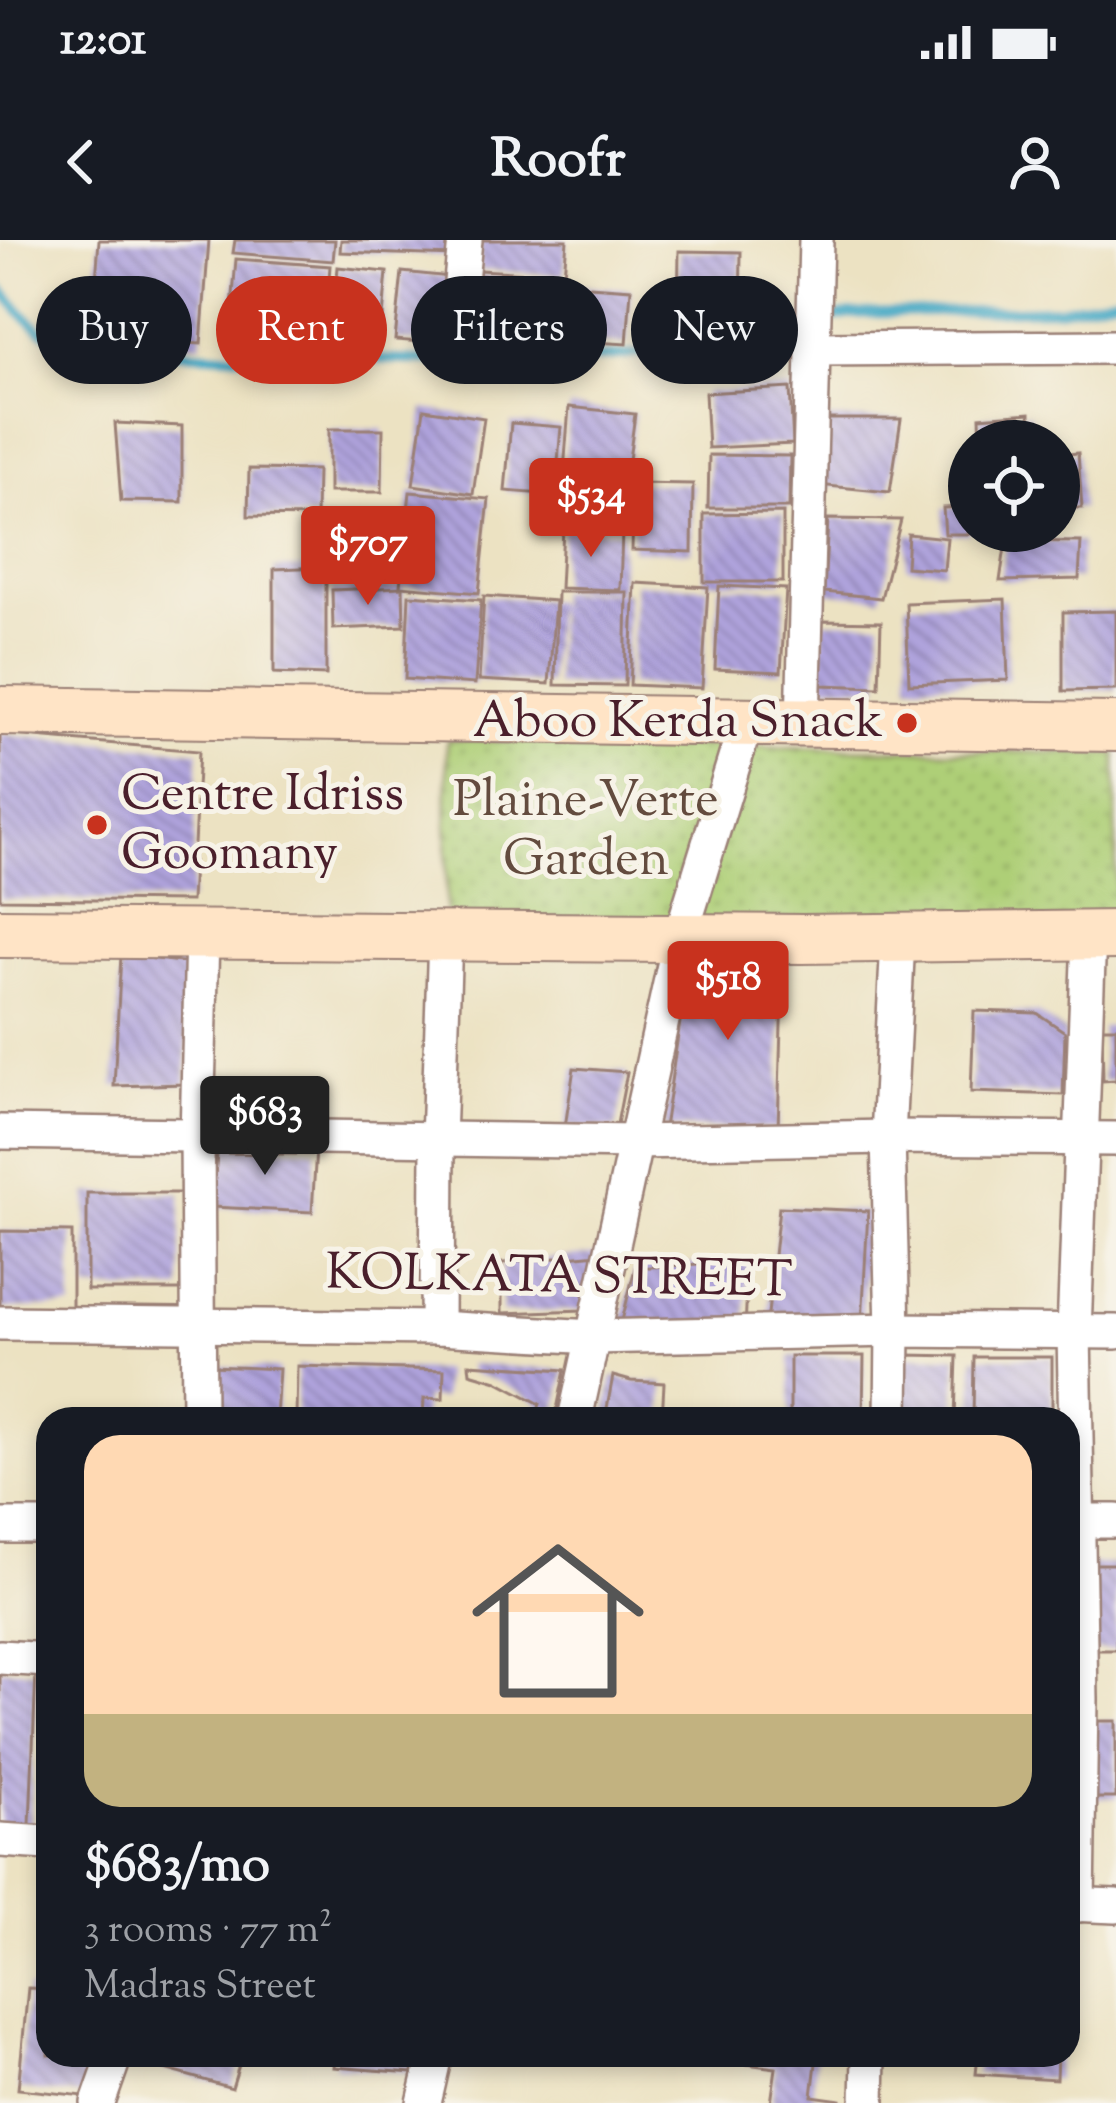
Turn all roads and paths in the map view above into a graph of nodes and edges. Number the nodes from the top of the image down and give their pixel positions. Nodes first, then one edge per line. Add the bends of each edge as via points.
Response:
1 (465, 240) edge
2 (816, 240) edge
3 (461, 276) edge
4 (1116, 347) edge
5 (815, 349) junction
6 (0, 711) edge
7 (747, 720) junction
8 (803, 724) junction
9 (1116, 727) edge
10 (0, 934) edge
11 (202, 935) junction
12 (1103, 935) edge
13 (445, 937) junction
14 (680, 938) junction
15 (898, 939) junction
16 (0, 1132) edge
17 (197, 1136) junction
18 (888, 1137) junction
19 (1081, 1139) junction
20 (1116, 1139) edge
21 (438, 1140) junction
22 (635, 1142) junction
23 (0, 1322) edge
24 (200, 1327) junction
25 (437, 1328) junction
26 (893, 1330) junction
27 (1074, 1332) junction
28 (1116, 1332) edge
29 (593, 1337) junction
30 (199, 1407) edge
31 (578, 1407) edge
32 (892, 1407) edge
33 (1073, 1407) edge
34 (1080, 1521) edge
35 (1116, 1521) edge
36 (0, 1526) edge
37 (36, 1526) edge
38 (0, 1658) edge
39 (36, 1660) edge
40 (1080, 1700) edge
41 (1116, 1701) edge
42 (0, 1840) edge
43 (36, 1842) edge
44 (1080, 1904) edge
45 (1116, 1906) edge
46 (111, 2067) edge
47 (432, 2067) edge
48 (869, 2067) edge
49 (98, 2103) edge
50 (424, 2103) edge
51 (868, 2103) edge

1 - 3 street
2 - 5 street
4 - 5 street
5 - 8 street
6 - 7 main road
7 - 8 main road
7 - 14 street
8 - 9 main road
10 - 11 main road
11 - 13 main road
11 - 17 street
12 - 15 main road
12 - 19 street
13 - 14 main road
13 - 21 street
14 - 15 main road
14 - 22 street
15 - 18 street
16 - 17 street
17 - 21 street
17 - 24 street
18 - 19 street
18 - 22 street
18 - 26 street
19 - 20 street
19 - 27 street
21 - 22 street
21 - 25 street
22 - 29 street
23 - 24 street, KOLKATA STREET
24 - 25 street, KOLKATA STREET
24 - 30 street
25 - 29 street, KOLKATA STREET
26 - 27 street, KOLKATA STREET
26 - 29 street, KOLKATA STREET
26 - 32 street
27 - 28 street, KOLKATA STREET
27 - 33 street
29 - 31 street
34 - 35 street
36 - 37 street
38 - 39 street
40 - 41 street
42 - 43 street
44 - 45 street
46 - 49 street
47 - 50 street
48 - 51 street

